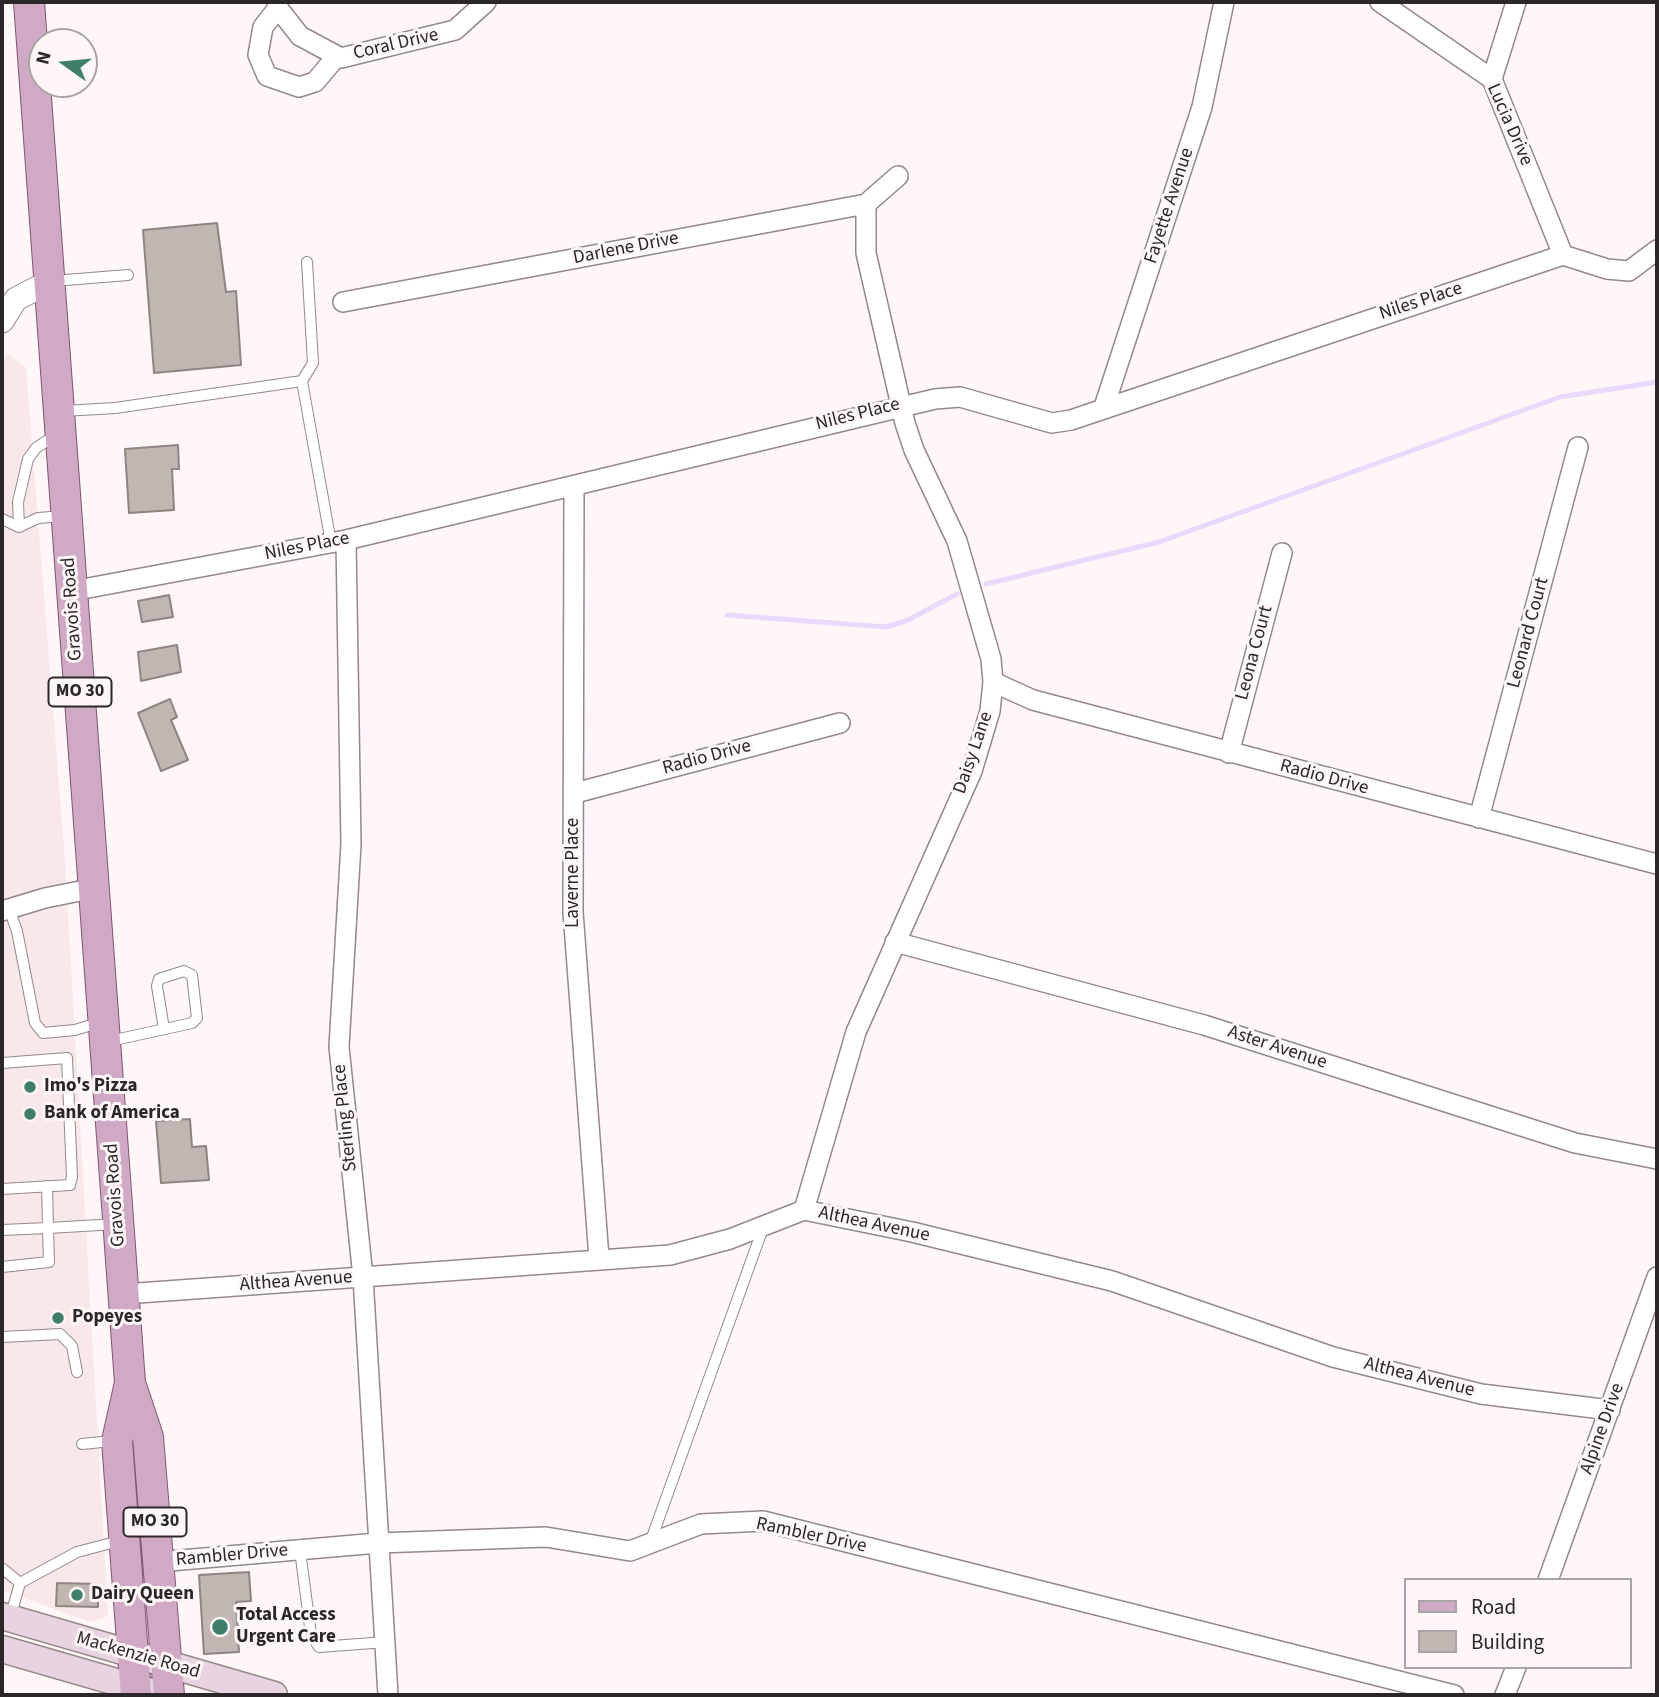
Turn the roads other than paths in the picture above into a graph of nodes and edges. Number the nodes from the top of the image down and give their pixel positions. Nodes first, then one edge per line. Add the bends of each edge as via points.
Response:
1 (29, 2) edge
2 (486, 2) edge
3 (1224, 2) edge
4 (1380, 2) edge
5 (1516, 2) edge
6 (278, 5) edge
7 (337, 56) junction
8 (1492, 79) junction
9 (898, 176) dead end
10 (866, 204) junction
11 (1657, 250) edge
12 (1563, 255) junction
13 (307, 262) dead end
14 (128, 275) dead end
15 (49, 282) junction
16 (343, 302) dead end
17 (2, 321) edge
18 (302, 381) junction
19 (900, 405) junction
20 (1104, 407) junction
21 (59, 421) junction
22 (1578, 447) dead end
23 (574, 486) junction
24 (66, 516) junction
25 (2, 519) edge
26 (19, 527) junction
27 (338, 541) junction
28 (1282, 553) dead end
29 (72, 591) junction
30 (993, 682) junction
31 (840, 723) dead end
32 (1229, 753) junction
33 (575, 793) junction
34 (1479, 818) junction
35 (1657, 864) edge
36 (96, 888) junction
37 (12, 908) edge
38 (895, 942) junction
39 (164, 1029) junction
40 (105, 1031) junction
41 (2, 1063) edge
42 (1657, 1159) edge
43 (47, 1186) junction
44 (2, 1189) edge
45 (804, 1210) junction
46 (117, 1224) junction
47 (764, 1225) junction
48 (48, 1228) junction
49 (2, 1230) edge
50 (599, 1258) junction
51 (2, 1266) edge
52 (363, 1277) junction
53 (1657, 1277) edge
54 (124, 1294) junction
55 (2, 1337) edge
56 (78, 1372) dead end
57 (130, 1383) junction
58 (1610, 1410) junction
59 (117, 1441) junction
60 (82, 1444) dead end
61 (123, 1540) junction
62 (378, 1543) junction
63 (650, 1543) junction
64 (300, 1550) junction
65 (158, 1562) junction
66 (2, 1568) edge
67 (1549, 1578) edge
68 (20, 1583) junction
69 (6, 1617) edge
70 (387, 1642) junction
71 (2, 1649) edge
72 (133, 1654) junction
73 (166, 1664) junction
74 (1515, 1669) edge
75 (144, 1693) edge
76 (169, 1695) edge
77 (274, 1695) edge
78 (388, 1695) edge
79 (1454, 1695) edge
80 (1505, 1695) edge

1 - 15 main road, Gravois Road / MO 30
2 - 7 street, Coral Drive via 455,30
3 - 20 street, Fayette Avenue via 1202,107
4 - 8 street, Lucia Drive
5 - 8 street
6 - 7 street, Coral Drive via 300,36
6 - 7 street, Coral Drive via 263,27 258,55 267,76 299,87 315,82
8 - 12 street, Lucia Drive
9 - 10 street
10 - 16 street, Darlene Drive
10 - 19 street, Daisy Lane via 866,253
11 - 12 street via 1629,271
12 - 20 street, Niles Place
13 - 18 lane via 313,363
14 - 15 lane
15 - 17 street via 16,299
15 - 21 main road, Gravois Road / MO 30
18 - 21 lane via 115,408
18 - 27 lane
19 - 20 street, Niles Place via 960,397 1052,423
19 - 23 street, Niles Place
19 - 30 street, Daisy Lane via 914,450 957,541 991,659
21 - 24 main road, Gravois Road / MO 30
21 - 26 lane via 28,459 18,502
22 - 34 street, Leonard Court
23 - 27 street, Niles Place
23 - 33 street, Laverne Place
24 - 26 lane via 37,518
24 - 29 main road, Gravois Road / MO 30
25 - 26 lane
27 - 29 street, Niles Place
27 - 52 street, Sterling Place via 351,844 339,1047
28 - 32 street, Leona Court
29 - 36 main road, Gravois Road / MO 30
30 - 32 street, Radio Drive via 1034,699
30 - 38 street, Daisy Lane via 990,711 972,771
31 - 33 street, Radio Drive
32 - 34 street, Radio Drive
33 - 50 street, Laverne Place via 575,967
34 - 35 street, Radio Drive
36 - 37 street
36 - 40 main road, Gravois Road / MO 30
37 - 40 lane via 35,1023 43,1032
38 - 42 street, Aster Avenue via 1204,1025 1575,1143
38 - 45 street, Daisy Lane via 856,1032
39 - 39 lane via 197,1018 191,975 184,971 159,979
39 - 40 lane
40 - 46 main road, Gravois Road / MO 30
41 - 43 lane via 67,1058 72,1177 70,1185
43 - 44 lane
43 - 48 lane
45 - 47 street, Althea Avenue
45 - 58 street, Althea Avenue via 1112,1281 1333,1357 1481,1394
46 - 48 lane
46 - 54 main road, Gravois Road / MO 30
47 - 50 street, Althea Avenue via 670,1255
47 - 63 lane
48 - 49 lane
48 - 51 lane via 49,1262
50 - 52 street, Althea Avenue
52 - 54 street, Althea Avenue
52 - 62 street, Sterling Place
53 - 58 street, Alpine Drive
54 - 57 main road, Gravois Road / MO 30
55 - 56 lane via 60,1334 72,1346
57 - 59 main road, Gravois Road / MO 30
57 - 65 main road, Gravois Road / MO 30 via 148,1437
58 - 67 street, Alpine Drive
59 - 60 lane
59 - 61 main road, Gravois Road / MO 30
61 - 68 lane via 77,1552
61 - 72 main road, Gravois Road / MO 30
62 - 63 street, Rambler Drive via 546,1537 630,1551
62 - 64 street, Rambler Drive
62 - 70 street, Sterling Place
63 - 79 street, Rambler Drive via 701,1524 763,1521
64 - 65 street, Rambler Drive
64 - 70 lane via 311,1635 319,1647
65 - 73 main road, Gravois Road / MO 30
66 - 68 lane
68 - 69 lane
69 - 72 main road, Mackenzie Road
70 - 78 street, Sterling Place
71 - 75 main road, Mackenzie Road
72 - 73 main road, Mackenzie Road
72 - 75 main road, Gravois Road / MO 30
73 - 76 main road, Gravois Road / MO 30
73 - 77 main road, Mackenzie Road
74 - 80 street

